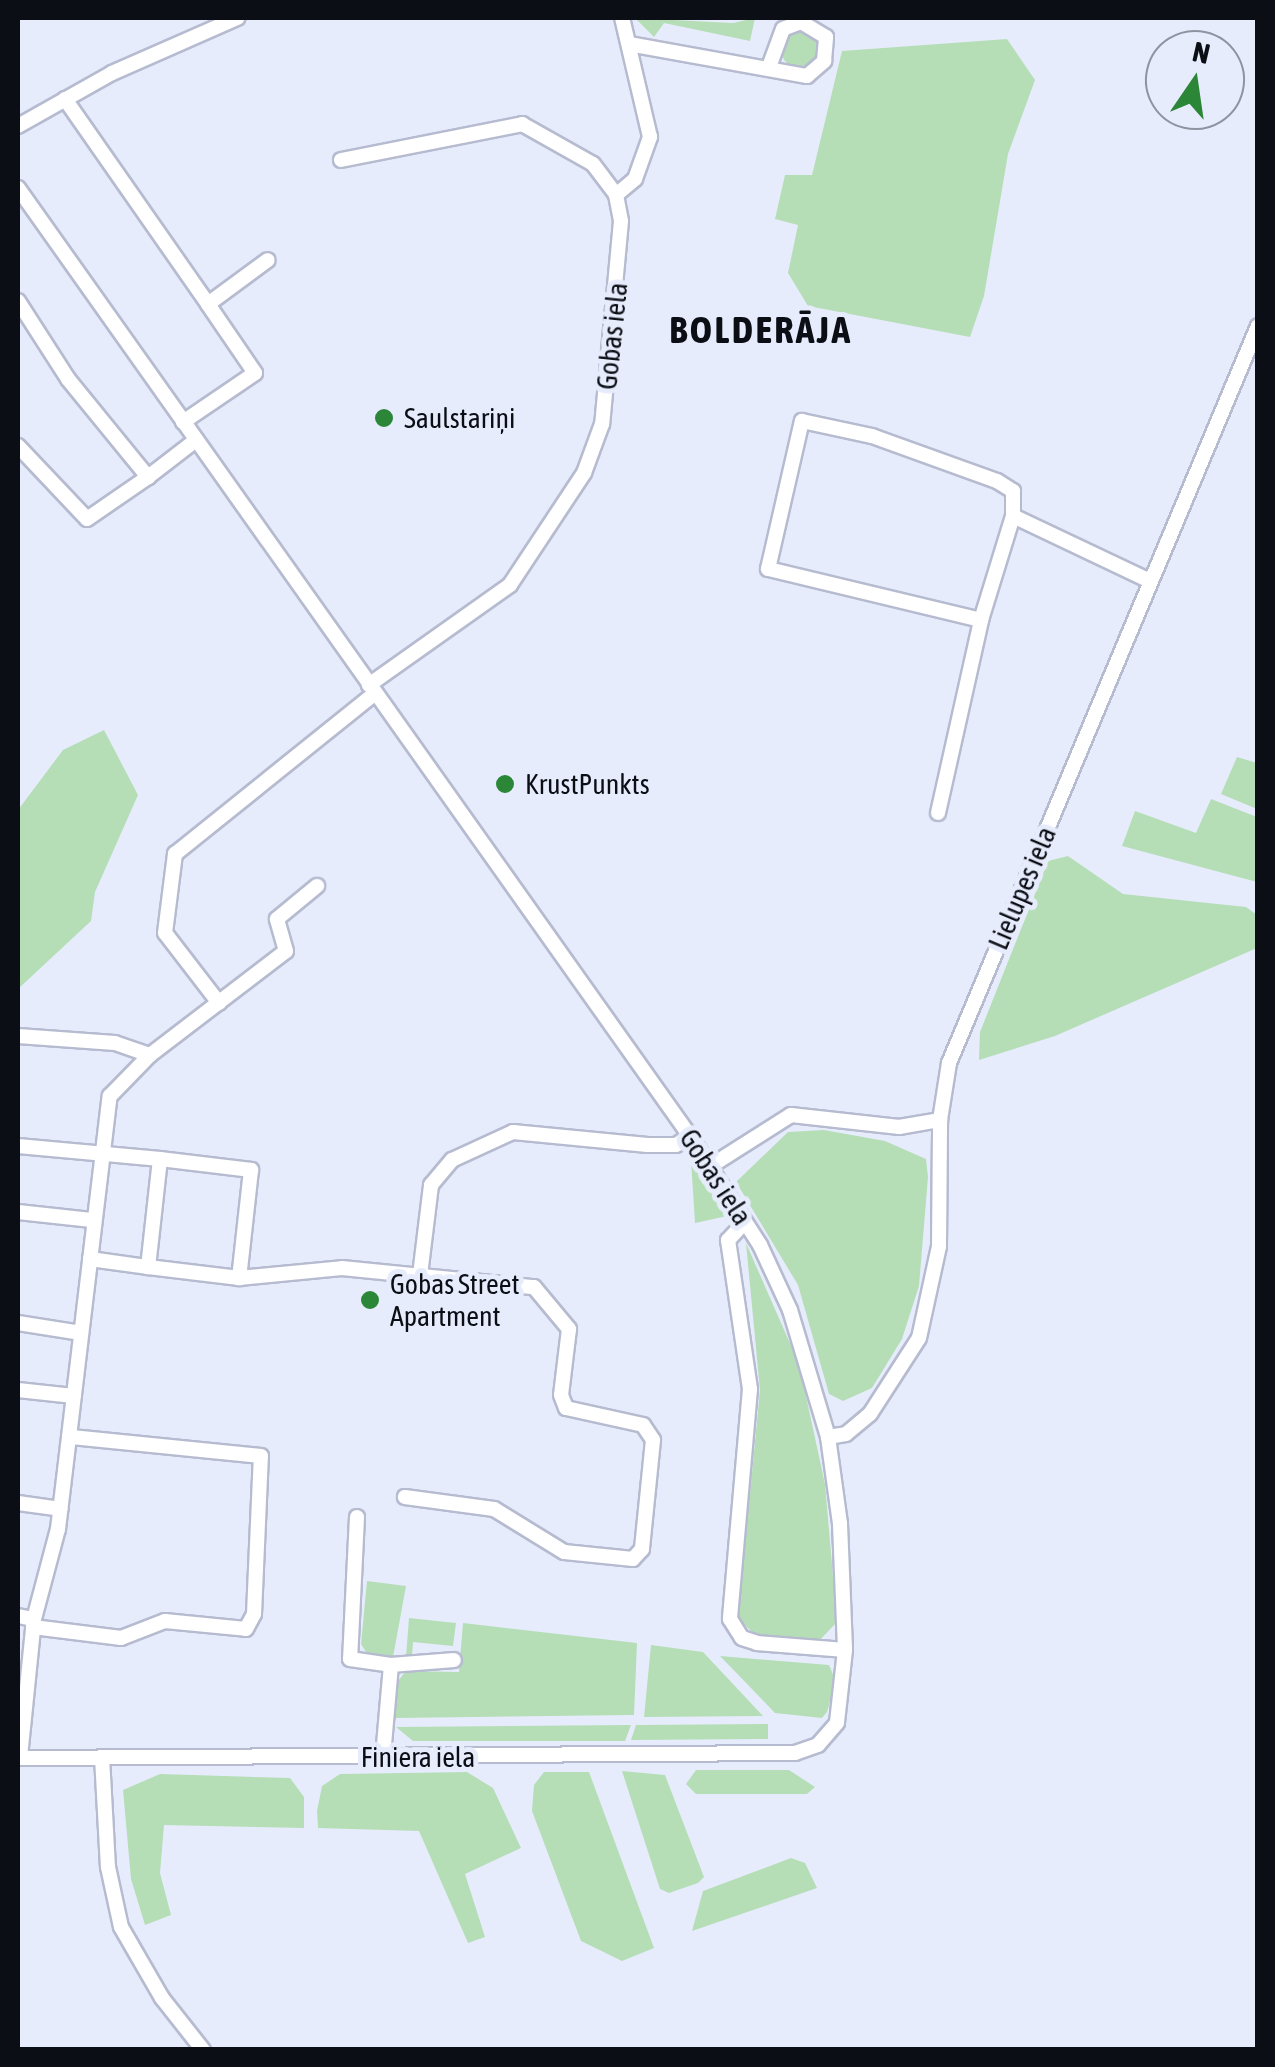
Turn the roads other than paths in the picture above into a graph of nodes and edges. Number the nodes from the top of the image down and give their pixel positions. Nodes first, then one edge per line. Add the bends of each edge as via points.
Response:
1 (237, 18) edge
2 (622, 18) edge
3 (629, 44) junction
4 (769, 68) junction
5 (65, 100) junction
6 (18, 126) edge
7 (342, 160) dead end
8 (18, 188) edge
9 (616, 195) junction
10 (268, 260) dead end
11 (18, 301) edge
12 (208, 304) junction
13 (1258, 326) edge
14 (183, 422) junction
15 (196, 440) junction
16 (18, 446) edge
17 (148, 476) junction
18 (1013, 516) junction
19 (1150, 580) junction
20 (981, 620) junction
21 (372, 689) junction
22 (938, 813) dead end
23 (317, 886) dead end
24 (219, 1003) junction
25 (18, 1036) edge
26 (150, 1055) junction
27 (940, 1120) junction
28 (690, 1136) junction
29 (18, 1146) edge
30 (100, 1154) junction
31 (160, 1159) junction
32 (710, 1167) junction
33 (18, 1212) edge
34 (92, 1220) junction
35 (745, 1222) junction
36 (90, 1259) junction
37 (148, 1267) junction
38 (420, 1275) junction
39 (240, 1278) junction
40 (18, 1323) edge
41 (82, 1332) junction
42 (18, 1390) edge
43 (74, 1396) junction
44 (70, 1437) junction
45 (828, 1437) junction
46 (405, 1498) dead end
47 (18, 1503) edge
48 (61, 1508) junction
49 (357, 1517) dead end
50 (18, 1616) edge
51 (34, 1623) junction
52 (845, 1650) junction
53 (454, 1660) dead end
54 (391, 1665) junction
55 (818, 1745) joint
56 (102, 1757) junction
57 (382, 1757) junction
58 (19, 1758) edge
59 (203, 2050) edge

1 - 5 street
2 - 3 street
3 - 4 street
3 - 9 street via 650,136 635,180
4 - 4 street via 807,76 824,61 826,36 801,22 784,29
5 - 6 street
5 - 12 street
7 - 9 street via 522,124 593,164
8 - 14 street, Gobas iela
9 - 21 street, Gobas iela via 620,255 596,451 510,585
10 - 12 street
11 - 17 street via 68,379
12 - 14 street via 255,373
13 - 19 street, Lielupes iela
14 - 15 street, Gobas iela
15 - 17 street
15 - 21 street, Gobas iela
16 - 17 street via 87,518
18 - 19 street
18 - 20 street
18 - 20 street via 1012,491 997,481 872,436 802,421 768,570
19 - 27 street, Lielupes iela via 949,1063
20 - 22 street
21 - 24 street via 175,854 165,933
21 - 28 street, Gobas iela
23 - 24 street via 277,919 286,951
24 - 26 street
25 - 26 street via 115,1044
26 - 30 street via 110,1096
27 - 32 street via 899,1128 791,1115
27 - 45 street, Lielupes iela via 939,1246 919,1338 870,1414 846,1434
28 - 32 street, Gobas iela
28 - 38 street via 648,1145 513,1132 452,1160 431,1185
29 - 30 street
30 - 31 street
30 - 34 street
31 - 37 street
31 - 39 street via 251,1170
32 - 35 street, Gobas iela
33 - 34 street
34 - 36 street
35 - 45 street, Gobas iela via 790,1310
35 - 52 street via 728,1245 750,1390 730,1619 742,1638 758,1644
36 - 37 street
36 - 41 street
37 - 39 street
38 - 39 street via 342,1268
38 - 46 street via 534,1287 569,1329 561,1396 566,1408 643,1425 653,1440 642,1549 632,1560 564,1552 494,1509
40 - 41 street
41 - 43 street
42 - 43 street
43 - 44 street
44 - 48 street
44 - 51 street via 261,1456 254,1614 246,1629 165,1620 122,1638
45 - 52 street, Gobas iela via 840,1524
47 - 48 street
48 - 51 street
49 - 54 street via 350,1659
50 - 51 street
51 - 58 street
52 - 55 street, Gobas iela via 842,1703
53 - 54 street
54 - 57 street
55 - 57 street, Finiera iela via 771,1754
56 - 57 street, Finiera iela
56 - 58 street, Finiera iela
56 - 59 street via 108,1867 121,1927 162,1998

